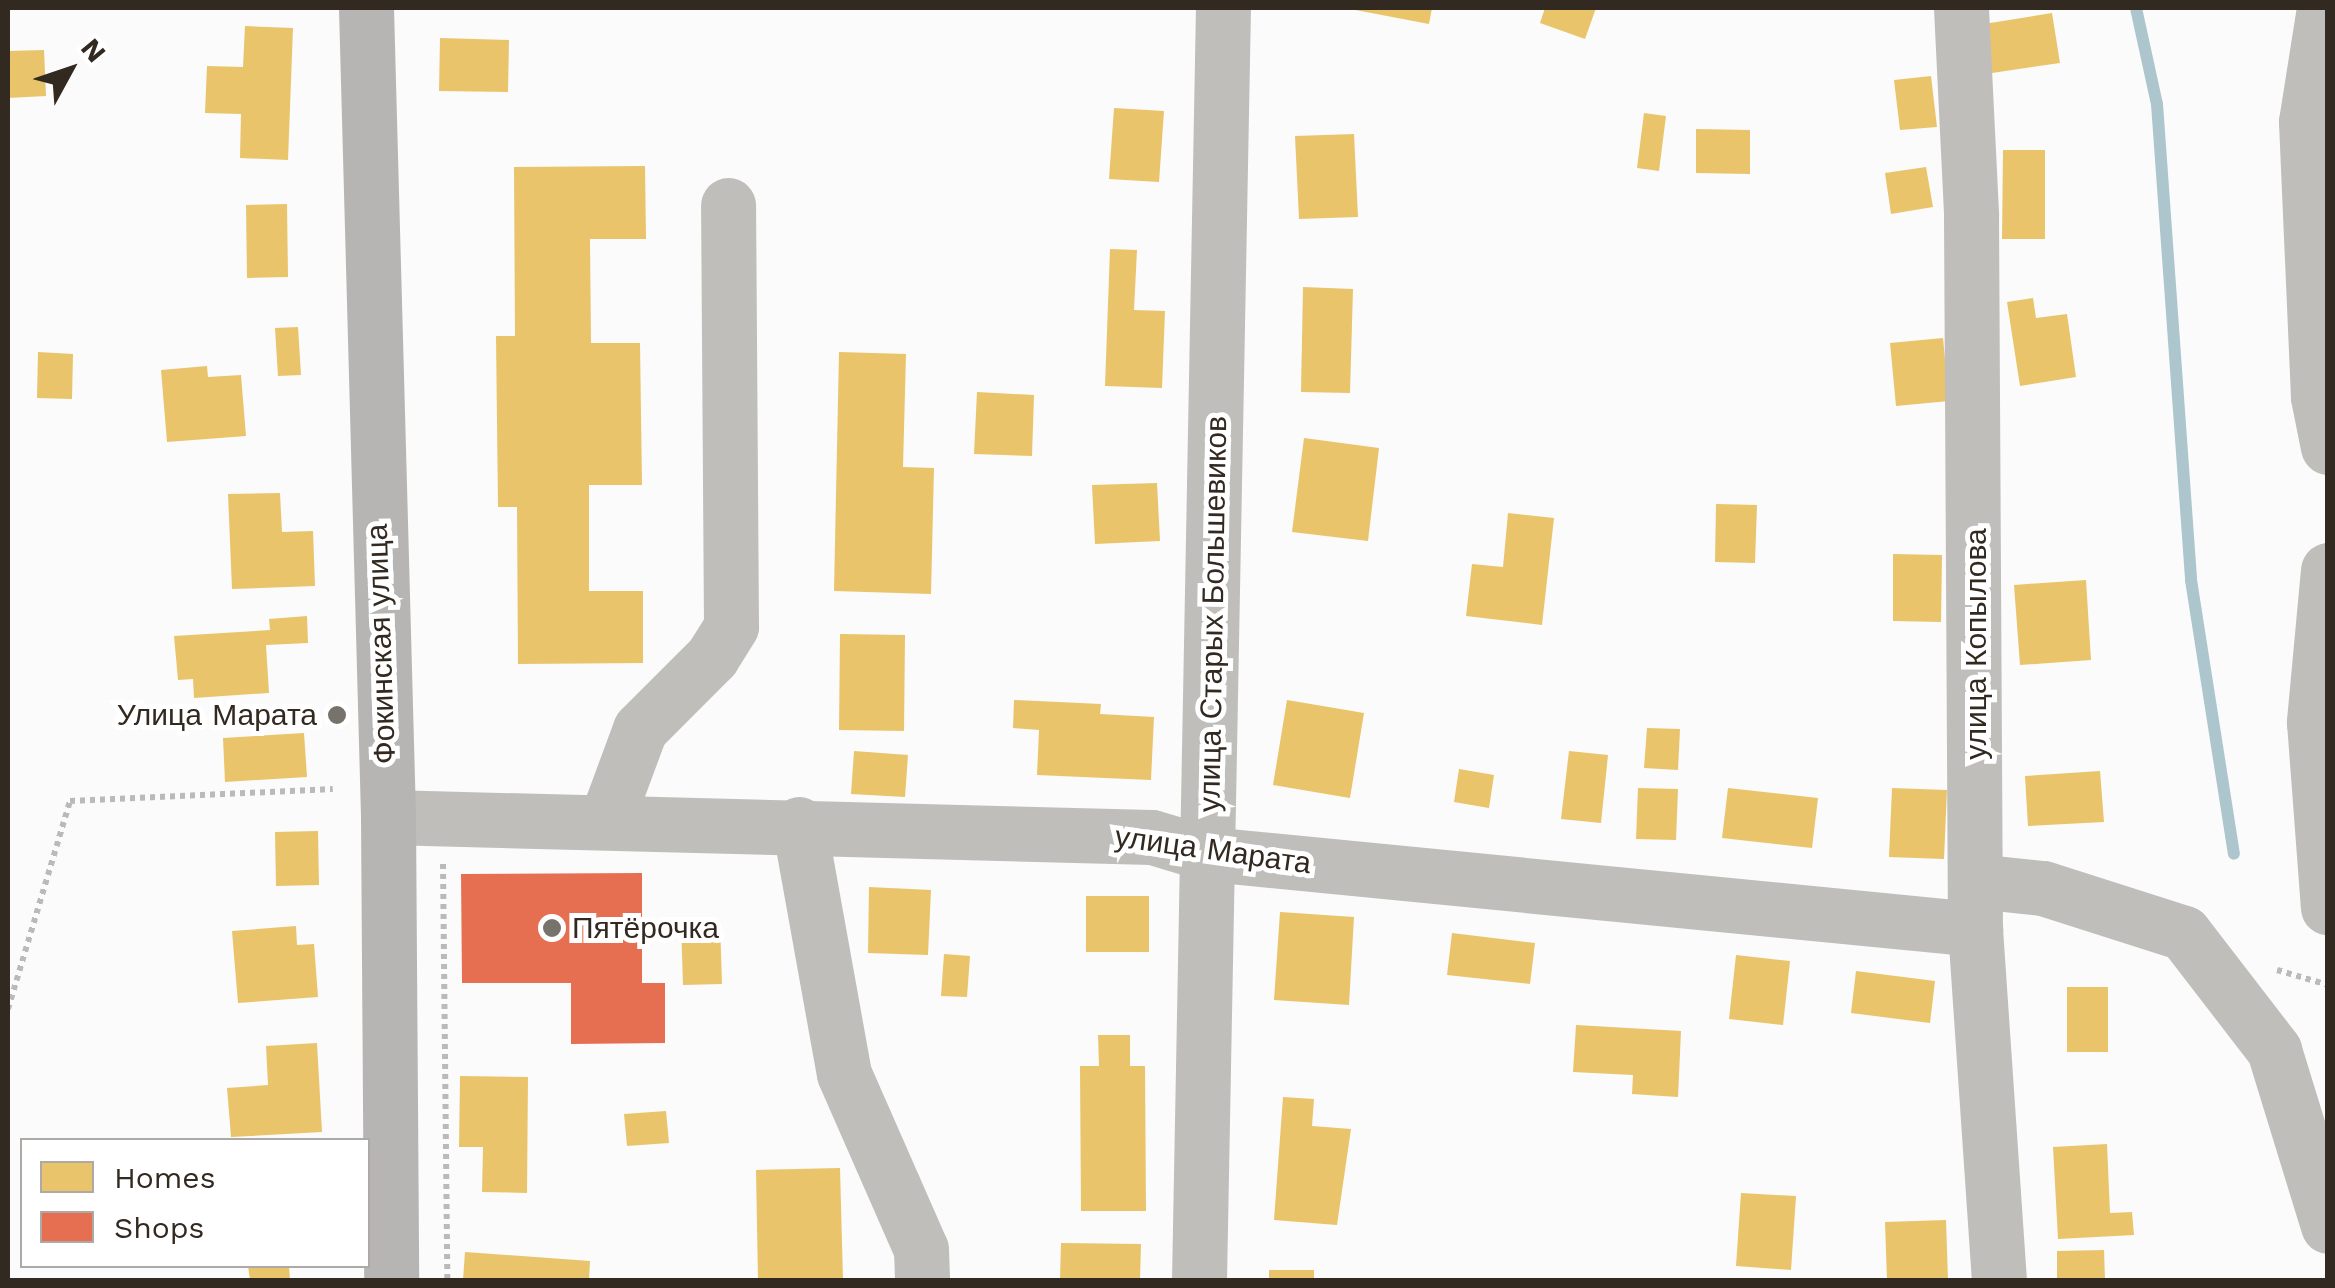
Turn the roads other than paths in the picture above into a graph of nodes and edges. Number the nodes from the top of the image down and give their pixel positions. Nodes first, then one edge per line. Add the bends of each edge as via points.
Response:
1 (366, 8) edge
2 (1223, 8) edge
3 (1961, 8) edge
4 (2324, 8) edge
5 (728, 205) dead end
6 (2328, 447) edge
7 (2328, 570) edge
8 (388, 817) junction
9 (606, 821) junction
10 (799, 824) junction
11 (1209, 854) junction
12 (1975, 905) junction
13 (2328, 907) edge
14 (2328, 1226) edge
15 (391, 1280) edge
16 (922, 1280) edge
17 (1199, 1280) edge
18 (1999, 1280) edge

1 - 8 main road, Фокинская улица
2 - 11 street, улица Старых Большевиков
3 - 12 street, улица Копылова via 1971,216
4 - 6 street via 2306,122 2318,396
5 - 9 street via 731,626 712,656 640,730
7 - 13 street via 2314,722
8 - 9 street, улица Марата
8 - 15 main road, Фокинская улица
9 - 10 street, улица Марата
10 - 11 street, улица Марата via 1152,837
10 - 16 street via 844,1074 921,1249
11 - 12 street, улица Марата
11 - 17 street, улица Старых Большевиков
12 - 14 street, улица Марата via 2043,888 2184,933 2274,1050
12 - 18 street, улица Копылова

